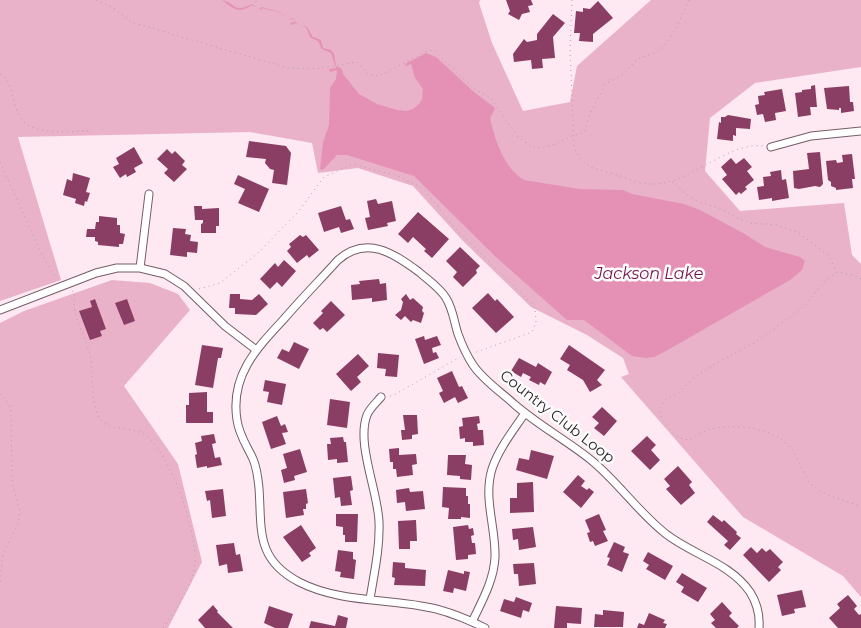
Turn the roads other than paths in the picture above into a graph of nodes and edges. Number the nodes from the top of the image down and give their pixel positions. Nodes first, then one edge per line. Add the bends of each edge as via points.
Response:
1 (861, 130) edge
2 (771, 147) road end
3 (149, 194) dead end
4 (140, 268) junction
5 (0, 310) edge
6 (255, 350) junction
7 (382, 397) dead end
8 (526, 413) junction
9 (370, 599) junction
10 (472, 622) junction
11 (485, 628) edge
12 (759, 628) edge

1 - 2 street via 811,136
3 - 4 street
4 - 5 street via 109,270
4 - 6 street via 165,274 184,286
6 - 8 street, Country Club Loop via 342,257 361,249 384,250 424,276 446,298 474,366
6 - 9 street, Country Club Loop via 239,382 236,412 238,427 257,473 260,531 264,546 279,567 299,582 330,593
7 - 9 street via 368,413 365,424 366,454 379,523
8 - 10 street via 498,454 492,470 489,495 494,567
8 - 12 street, Country Club Loop via 590,459 666,534 740,581 750,592 760,614
9 - 10 street, Country Club Loop via 432,608
10 - 11 street, Country Club Loop

